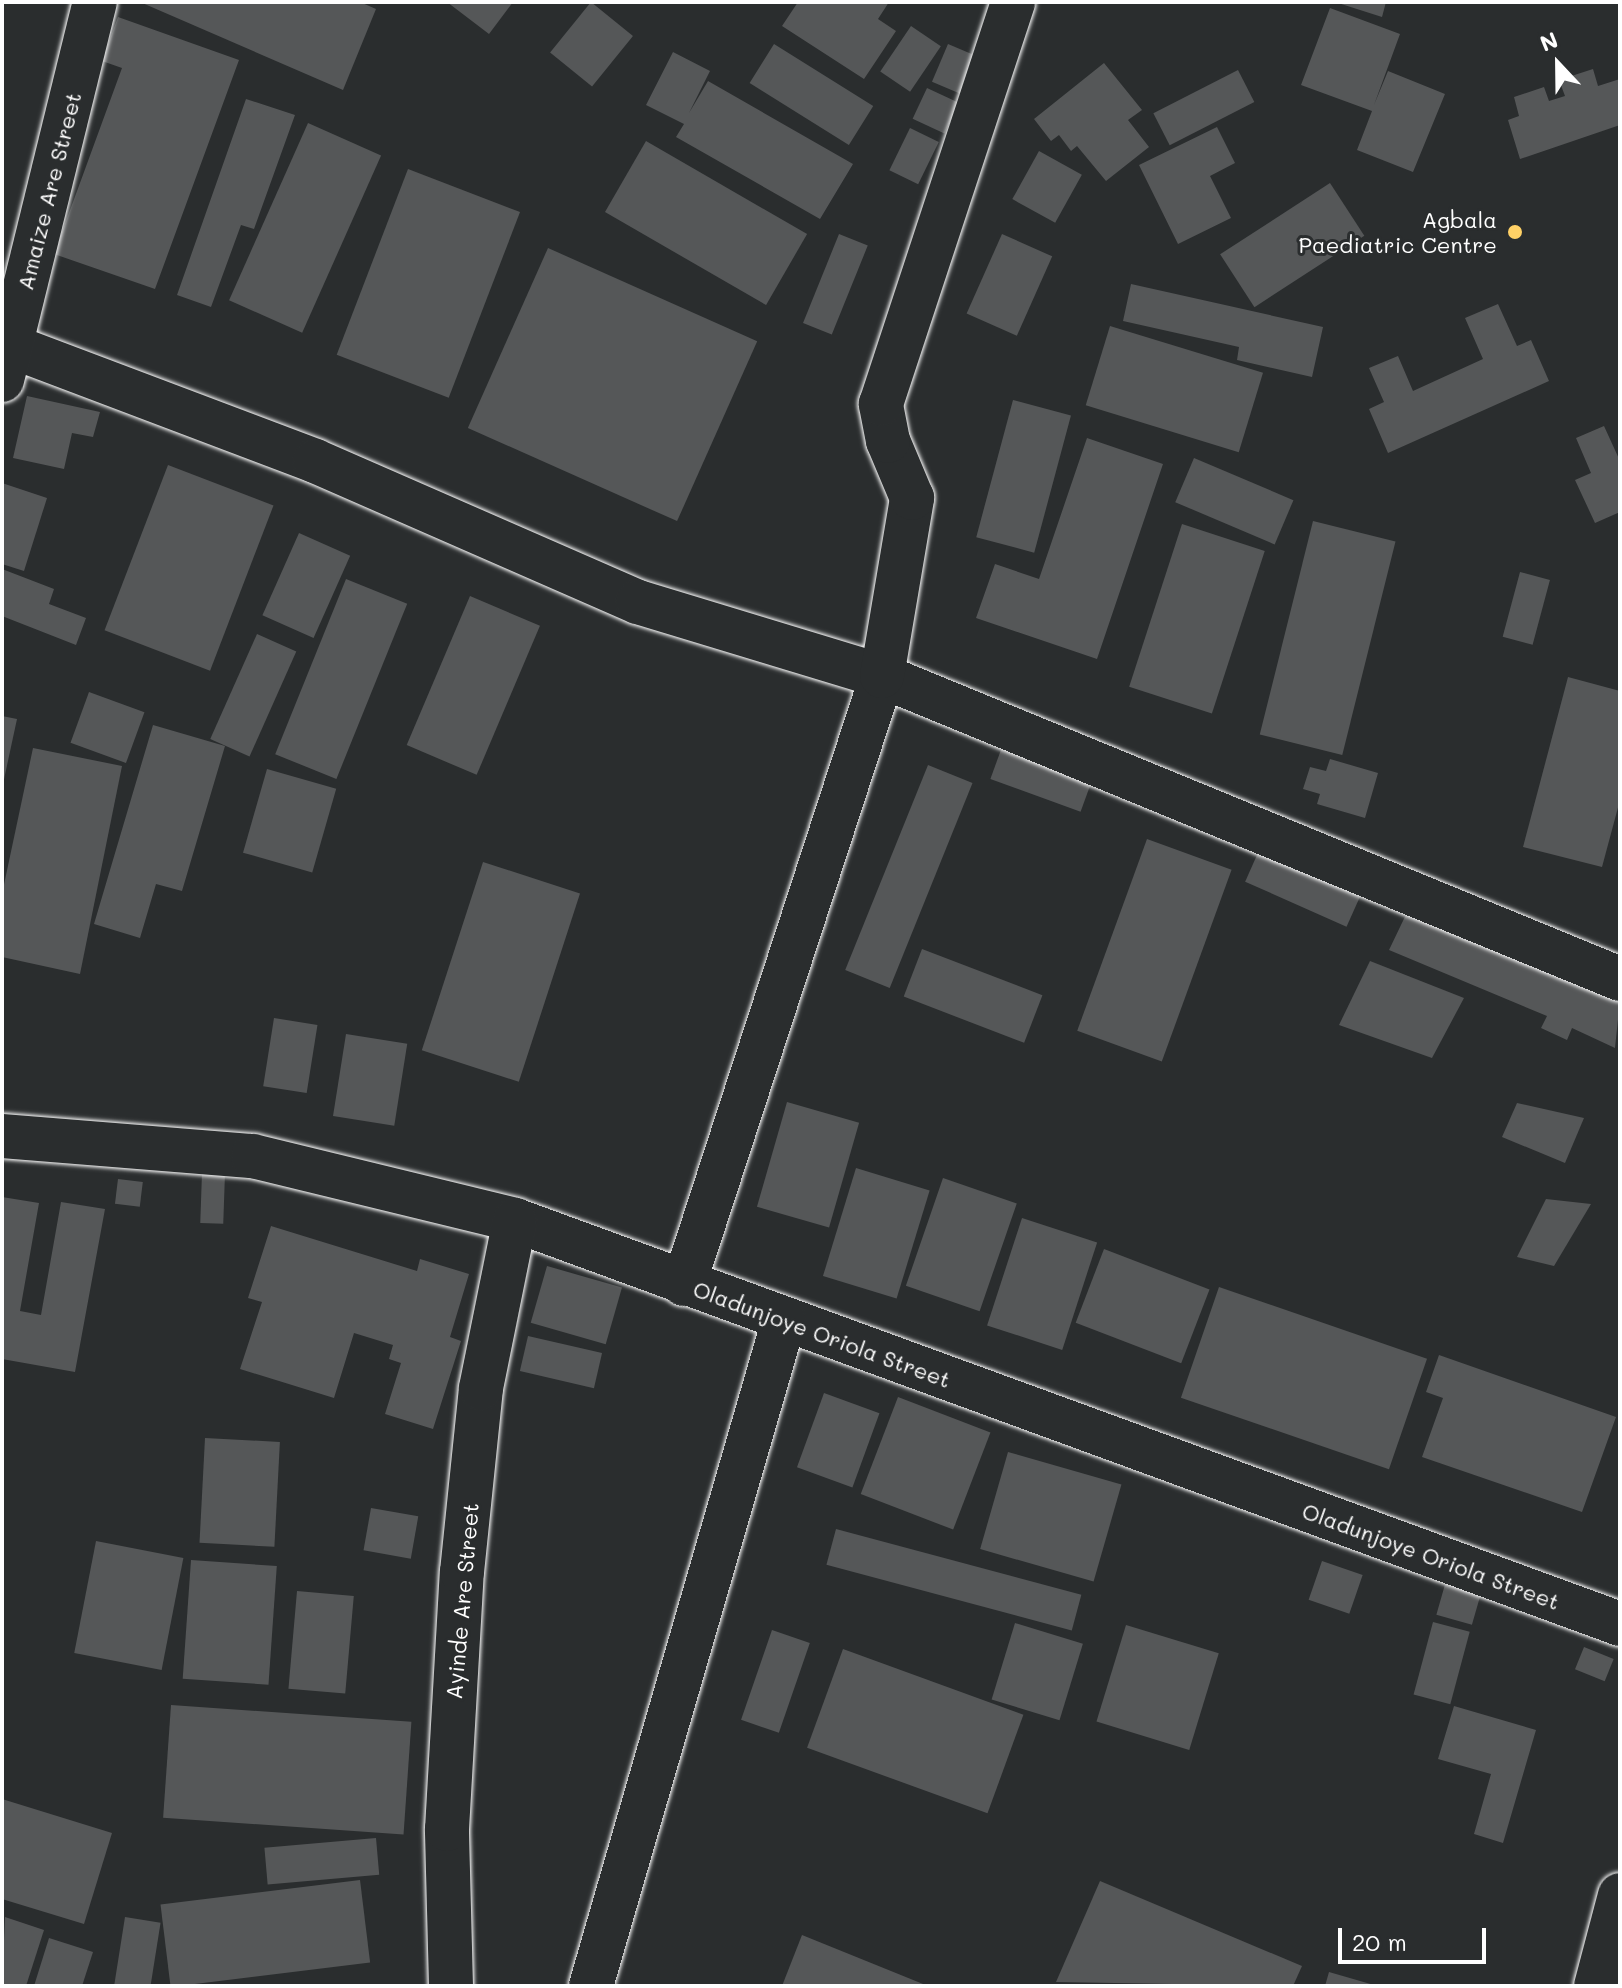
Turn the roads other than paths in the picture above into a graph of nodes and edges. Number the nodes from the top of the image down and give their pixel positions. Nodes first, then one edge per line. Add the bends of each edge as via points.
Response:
1 (95, 2) edge
2 (1013, 2) edge
3 (6, 363) edge
4 (882, 676) junction
5 (1620, 979) edge
6 (2, 1136) edge
7 (515, 1220) junction
8 (684, 1284) junction
9 (784, 1320) junction
10 (1620, 1624) edge
11 (1620, 1895) edge
12 (451, 1986) edge
13 (591, 1986) edge
14 (1596, 1986) edge

1 - 3 main road, Amaize Are Street
2 - 4 main road via 881,404 888,441 912,498
3 - 4 main road via 315,461 638,602
4 - 5 main road
4 - 8 main road
6 - 7 main road, Oladunjoye Oriola Street via 253,1156
7 - 8 main road, Oladunjoye Oriola Street
7 - 12 main road, Ayinde Are Street via 481,1388 462,1572 447,1829
8 - 9 main road, Oladunjoye Oriola Street
9 - 10 main road, Oladunjoye Oriola Street
9 - 13 main road
11 - 14 main road

